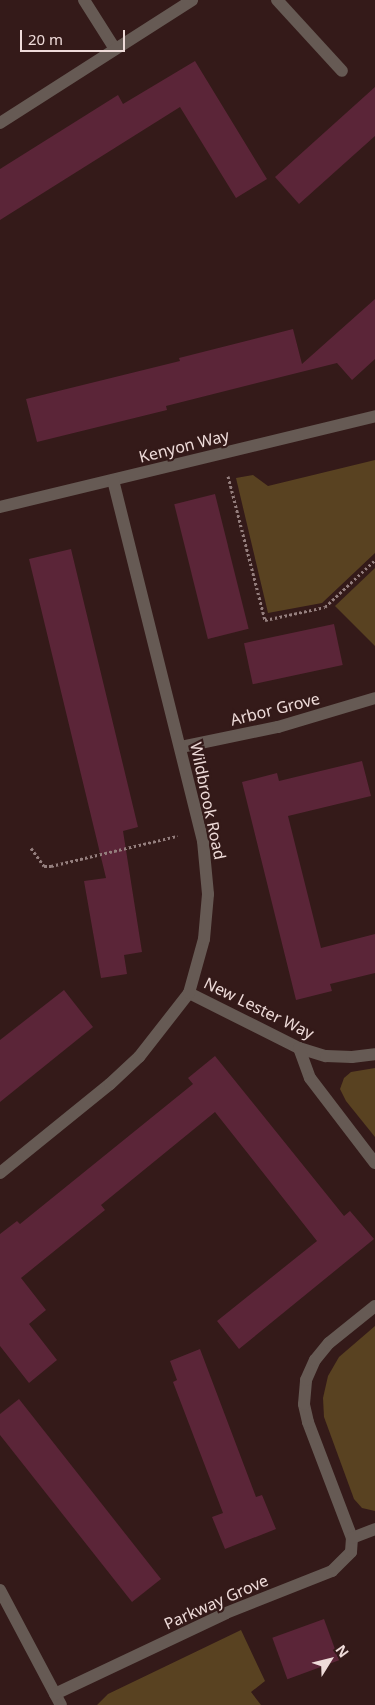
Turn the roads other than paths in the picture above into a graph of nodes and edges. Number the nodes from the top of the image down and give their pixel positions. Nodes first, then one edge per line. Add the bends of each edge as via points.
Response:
1 (84, 0) edge
2 (192, 0) edge
3 (276, 0) edge
4 (114, 49) junction
5 (342, 71) dead end
6 (0, 123) edge
7 (375, 416) edge
8 (113, 480) junction
9 (0, 507) edge
10 (375, 698) edge
11 (181, 747) junction
12 (189, 992) junction
13 (299, 1048) junction
14 (375, 1054) edge
15 (375, 1163) edge
16 (0, 1173) edge
17 (375, 1306) edge
18 (375, 1529) edge
19 (352, 1538) junction
20 (0, 1590) edge
21 (58, 1700) edge

1 - 4 street
2 - 4 street
3 - 5 street
4 - 6 street
7 - 8 street, Kenyon Way
8 - 9 street, Kenyon Way
8 - 11 street, Wildbrook Road
10 - 11 street, Arbor Grove via 278,728
11 - 12 street, Wildbrook Road via 200,830 208,894 204,939
12 - 13 street, New Lester Way
12 - 16 street, Wildbrook Road via 139,1057
13 - 14 street, New Lester Way via 326,1056
13 - 15 street via 310,1078
17 - 19 street via 329,1344 315,1360 306,1380 304,1404 308,1422
18 - 19 street
19 - 21 street, Parkway Grove via 351,1552 332,1571 226,1612
20 - 21 street

